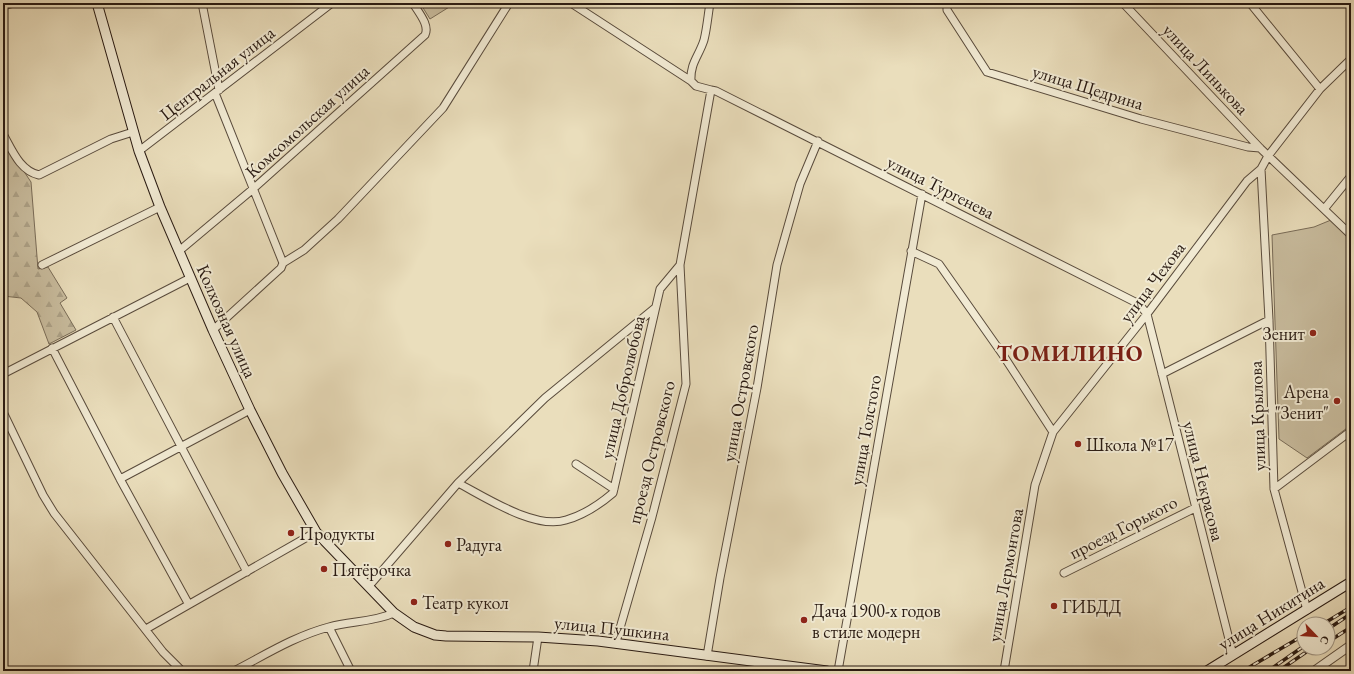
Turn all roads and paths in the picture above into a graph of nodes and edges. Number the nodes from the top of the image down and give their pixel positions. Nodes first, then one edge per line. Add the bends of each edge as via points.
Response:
1 (14, 3) edge
2 (97, 3) edge
3 (202, 3) edge
4 (332, 3) edge
5 (413, 3) edge
6 (509, 3) edge
7 (571, 3) edge
8 (710, 3) edge
9 (948, 3) edge
10 (1123, 3) edge
11 (1250, 3) edge
12 (3, 6) edge
13 (1350, 61) edge
14 (692, 81) junction
15 (1320, 89) junction
16 (714, 90) junction
17 (217, 92) junction
18 (134, 132) junction
19 (3, 134) edge
20 (818, 140) junction
21 (1260, 148) junction
22 (139, 151) junction
23 (1268, 156) junction
24 (1261, 169) junction
25 (1351, 176) edge
26 (252, 189) junction
27 (922, 194) junction
28 (160, 207) junction
29 (1325, 208) junction
30 (1351, 235) edge
31 (178, 251) junction
32 (911, 252) junction
33 (283, 263) junction
34 (42, 265) dead end
35 (680, 265) junction
36 (190, 278) junction
37 (655, 308) junction
38 (1148, 314) junction
39 (113, 317) junction
40 (1269, 320) junction
41 (213, 330) junction
42 (52, 348) junction
43 (3, 374) edge
44 (1162, 374) junction
45 (250, 410) junction
46 (3, 412) edge
47 (1351, 431) edge
48 (1053, 432) junction
49 (181, 448) junction
50 (576, 464) dead end
51 (120, 479) junction
52 (458, 483) junction
53 (614, 489) junction
54 (1274, 489) junction
55 (1195, 508) junction
56 (316, 532) junction
57 (247, 572) junction
58 (1064, 574) dead end
59 (1351, 582) edge
60 (369, 586) junction
61 (188, 603) junction
62 (1307, 610) junction
63 (396, 614) junction
64 (329, 627) junction
65 (146, 629) junction
66 (538, 637) junction
67 (616, 642) junction
68 (1351, 645) edge
69 (1233, 654) junction
70 (707, 656) junction
71 (182, 671) edge
72 (234, 671) edge
73 (351, 671) edge
74 (533, 671) edge
75 (827, 671) edge
76 (838, 671) edge
77 (1004, 671) edge
78 (1207, 671) edge
79 (1314, 671) edge

1 - 12 street
2 - 18 main road, Колхозная улица
3 - 17 street
4 - 17 street, Центральная улица
5 - 26 street, Комсомольская улица via 426,24 426,35
6 - 33 street via 443,108 338,219 304,250
7 - 14 street, улица Тургенева
8 - 14 street via 703,41 693,62
9 - 21 street, улица Щедрина via 947,10 986,72 1141,119
10 - 21 street, улица Линькова
11 - 15 street
13 - 15 street
14 - 16 street, улица Тургенева via 696,86
15 - 23 street
16 - 20 street, улица Тургенева
16 - 35 street, проезд Островского
17 - 22 street, Центральная улица
17 - 26 street
18 - 19 street via 106,142 39,175 32,174 18,161
18 - 22 main road, Колхозная улица
20 - 27 street, улица Тургенева
20 - 70 street, улица Островского via 800,184 777,265
21 - 23 street, улица Линькова
22 - 28 main road, Колхозная улица
23 - 24 street
23 - 29 street, улица Линькова
24 - 38 street, улица Чехова via 1247,182
24 - 40 street, улица Крылова
25 - 29 street
26 - 31 street, Комсомольская улица
26 - 33 street
27 - 32 street, улица Толстого
27 - 38 street, улица Тургенева via 1139,304
28 - 31 main road, Колхозная улица
28 - 34 street
29 - 30 street, улица Линькова
31 - 36 main road, Колхозная улица
32 - 48 street via 939,264 1003,354
32 - 76 street, улица Толстого
33 - 41 street via 281,268
35 - 37 street via 660,289
35 - 67 street, проезд Островского via 686,384 652,517
36 - 39 street
36 - 41 main road, Колхозная улица
37 - 52 street, улица Добролюбова via 545,398
37 - 53 street, улица Добролюбова
38 - 44 street, улица Некрасова
38 - 48 street, улица Чехова
39 - 42 street
39 - 49 street
40 - 44 street
40 - 54 street, улица Крылова
41 - 45 main road, Колхозная улица
42 - 43 street
42 - 51 street
44 - 55 street, улица Некрасова
45 - 49 street
45 - 56 main road, Колхозная улица
46 - 65 street via 54,513
47 - 54 street
48 - 77 street, улица Лермонтова via 1036,485
49 - 51 street
49 - 57 street
50 - 53 street
51 - 61 street
52 - 53 street via 540,522 565,521 594,508 613,493
52 - 60 street, улица Добролюбова
54 - 62 street, улица Крылова
55 - 58 street, проезд Горького
55 - 69 street, улица Некрасова
56 - 57 street
56 - 60 main road, Колхозная улица
57 - 61 street
59 - 62 main road, улица Никитина
60 - 63 main road, Колхозная улица
61 - 65 street
62 - 69 main road, улица Никитина
63 - 64 street
63 - 66 main road, улица Пушкина via 414,627 435,635
64 - 72 street via 290,642
64 - 73 street
65 - 71 street via 163,652
66 - 67 main road, улица Пушкина
66 - 74 street
67 - 70 main road, улица Пушкина
68 - 79 street
69 - 78 main road, улица Никитина
70 - 75 main road, улица Пушкина

